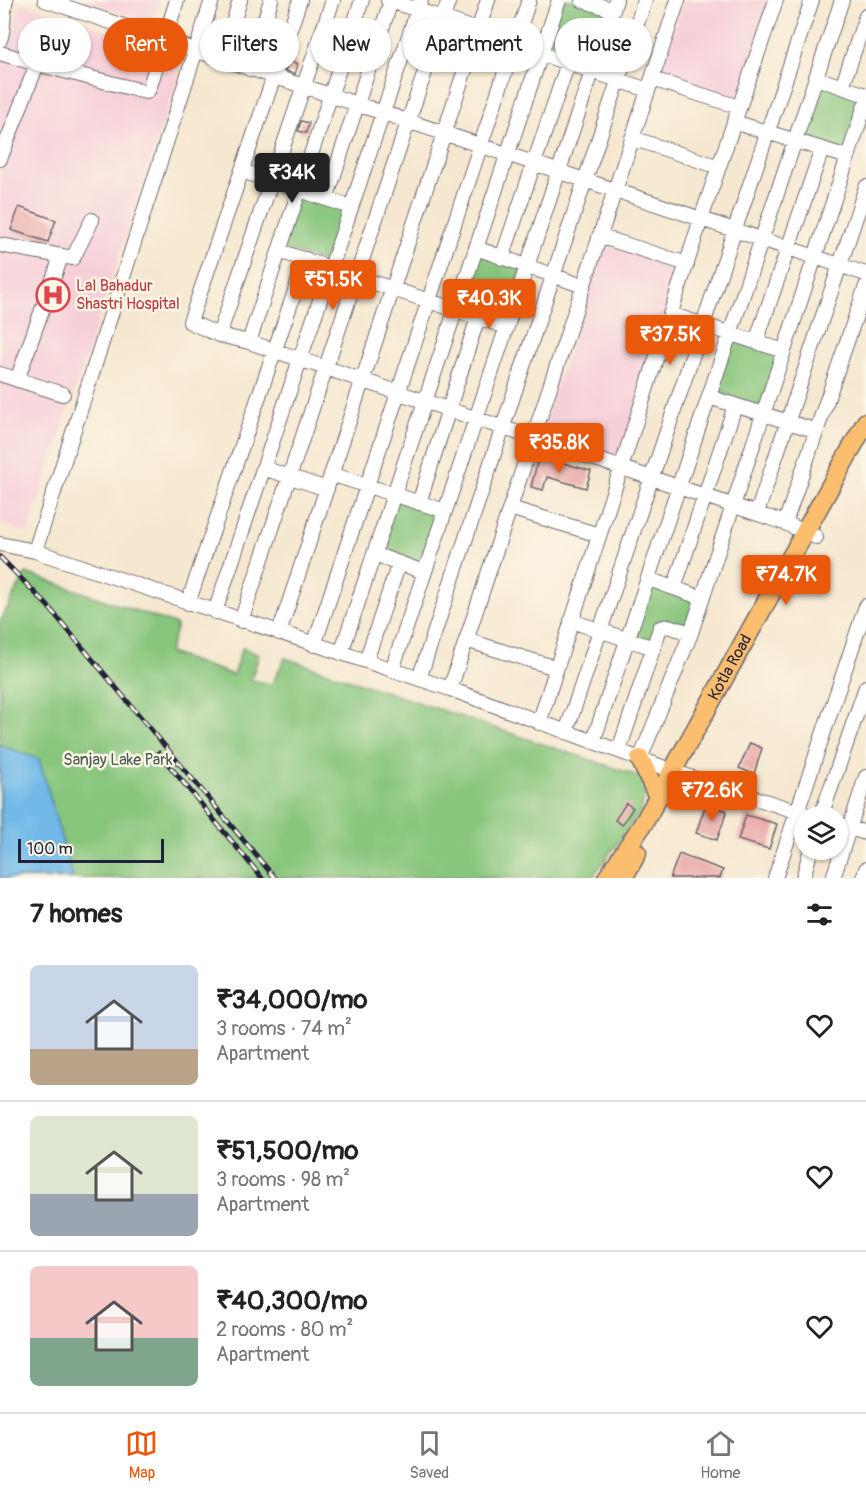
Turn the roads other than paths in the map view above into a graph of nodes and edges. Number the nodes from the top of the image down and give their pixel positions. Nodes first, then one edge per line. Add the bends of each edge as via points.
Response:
1 (6, 0) edge
2 (45, 0) edge
3 (177, 0) edge
4 (212, 0) edge
5 (240, 0) edge
6 (271, 0) edge
7 (300, 0) edge
8 (333, 0) edge
9 (362, 0) edge
10 (449, 0) edge
11 (488, 0) edge
12 (529, 0) edge
13 (559, 0) edge
14 (645, 0) edge
15 (678, 0) edge
16 (776, 0) edge
17 (812, 0) edge
18 (842, 0) edge
19 (390, 1) edge
20 (586, 1) edge
21 (420, 5) edge
22 (614, 5) edge
23 (1, 16) edge
24 (866, 16) edge
25 (171, 18) edge
26 (235, 18) edge
27 (265, 18) edge
28 (443, 18) joint
29 (482, 18) edge
30 (103, 19) edge
31 (0, 40) edge
32 (543, 48) edge
33 (188, 49) edge
34 (195, 51) junction
35 (0, 53) edge
36 (200, 53) edge
37 (18, 58) edge
38 (34, 72) edge
39 (68, 72) edge
40 (154, 72) edge
41 (258, 72) edge
42 (425, 72) edge
43 (464, 72) edge
44 (535, 72) edge
45 (565, 72) edge
46 (592, 72) edge
47 (595, 72) edge
48 (274, 77) junction
49 (816, 78) junction
50 (618, 80) junction
51 (650, 84) junction
52 (303, 87) junction
53 (842, 87) junction
54 (866, 95) edge
55 (331, 96) junction
56 (866, 102) edge
57 (357, 105) junction
58 (739, 107) junction
59 (383, 113) junction
60 (408, 122) junction
61 (734, 122) junction
62 (768, 132) junction
63 (444, 134) junction
64 (632, 138) junction
65 (795, 141) junction
66 (480, 146) junction
67 (822, 148) junction
68 (507, 155) junction
69 (848, 157) junction
70 (0, 159) edge
71 (534, 164) junction
72 (719, 166) junction
73 (242, 171) junction
74 (559, 172) junction
75 (585, 180) junction
76 (272, 181) junction
77 (866, 187) edge
78 (299, 190) junction
79 (614, 190) junction
80 (326, 199) junction
81 (351, 207) junction
82 (701, 219) junction
83 (92, 220) dead end
84 (735, 230) junction
85 (599, 236) junction
86 (762, 239) junction
87 (0, 245) edge
88 (476, 248) junction
89 (788, 248) junction
90 (279, 251) junction
91 (61, 257) junction
92 (815, 257) junction
93 (502, 258) junction
94 (306, 259) junction
95 (687, 264) junction
96 (527, 266) junction
97 (840, 266) junction
98 (331, 267) junction
99 (866, 274) edge
100 (357, 276) junction
101 (553, 276) junction
102 (583, 286) junction
103 (866, 286) edge
104 (393, 287) junction
105 (429, 300) junction
106 (456, 309) junction
107 (670, 314) junction
108 (478, 317) junction
109 (703, 325) junction
110 (507, 327) junction
111 (730, 334) junction
112 (219, 335) junction
113 (249, 342) junction
114 (756, 342) junction
115 (276, 351) junction
116 (784, 351) junction
117 (300, 359) junction
118 (326, 368) junction
119 (0, 374) edge
120 (17, 380) junction
121 (363, 380) junction
122 (398, 392) junction
123 (63, 394) dead end
124 (709, 397) junction
125 (425, 401) junction
126 (735, 406) junction
127 (449, 409) junction
128 (763, 414) junction
129 (476, 418) junction
130 (788, 422) junction
131 (866, 422) edge
132 (503, 427) junction
133 (817, 431) junction
134 (533, 437) junction
135 (866, 446) edge
136 (621, 467) junction
137 (264, 468) junction
138 (332, 474) junction
139 (290, 477) junction
140 (652, 477) junction
141 (367, 486) junction
142 (679, 487) junction
143 (327, 489) junction
144 (394, 494) junction
145 (705, 495) junction
146 (419, 503) junction
147 (733, 505) junction
148 (510, 508) junction
149 (445, 511) junction
150 (757, 513) junction
151 (785, 522) junction
152 (599, 535) junction
153 (811, 535) junction
154 (0, 544) edge
155 (35, 552) junction
156 (374, 554) junction
157 (399, 563) junction
158 (424, 572) junction
159 (648, 579) junction
160 (674, 588) junction
161 (702, 598) junction
162 (188, 603) junction
163 (866, 606) edge
164 (215, 612) junction
165 (241, 621) junction
166 (571, 621) junction
167 (601, 631) junction
168 (279, 633) junction
169 (691, 633) junction
170 (466, 640) junction
171 (628, 640) junction
172 (852, 643) junction
173 (314, 645) junction
174 (654, 648) junction
175 (866, 648) edge
176 (341, 653) junction
177 (366, 662) junction
178 (556, 668) junction
179 (392, 670) junction
180 (419, 679) junction
181 (866, 687) edge
182 (450, 689) junction
183 (538, 723) junction
184 (566, 732) junction
185 (593, 742) junction
186 (619, 750) junction
187 (640, 759) junction
188 (678, 773) junction
189 (866, 777) edge
190 (658, 797) junction
191 (798, 806) edge
192 (824, 806) edge
193 (794, 810) edge
194 (848, 815) edge
195 (794, 817) edge
196 (848, 828) edge
197 (866, 833) edge
198 (808, 860) edge
199 (836, 860) edge
200 (866, 869) edge
201 (607, 878) edge
202 (623, 878) edge
203 (775, 878) edge
204 (803, 878) edge
205 (833, 878) edge
206 (863, 878) edge

1 - 23 street
2 - 30 street
3 - 25 street
4 - 34 street
5 - 26 street
6 - 27 street
7 - 48 street
8 - 52 street
9 - 55 street
10 - 28 street
11 - 29 street
12 - 66 street
13 - 32 street
14 - 50 street
15 - 51 street
16 - 58 street
17 - 62 street
18 - 49 street
19 - 21 street
19 - 57 street
20 - 22 street
21 - 28 street
21 - 59 street
23 - 31 street via 4,30
24 - 53 street
33 - 34 street
34 - 36 street
34 - 155 street
35 - 37 street
38 - 70 street
39 - 40 street via 146,92
41 - 48 street
42 - 60 street
43 - 63 street
44 - 68 street
45 - 71 street
46 - 74 street
47 - 50 street
48 - 52 street
48 - 73 street
49 - 53 street
49 - 65 street
50 - 51 street
50 - 75 street
51 - 58 street
51 - 64 street
52 - 55 street
52 - 76 street
53 - 54 street
55 - 57 street
55 - 78 street
56 - 69 street
57 - 59 street
57 - 80 street
58 - 61 street
59 - 60 street
59 - 81 street
60 - 63 street
60 - 100 street
61 - 62 street
61 - 72 street
62 - 65 street
62 - 84 street
63 - 66 street
63 - 104 street
64 - 72 street
64 - 79 street
65 - 67 street
65 - 86 street
66 - 68 street
66 - 105 street
67 - 69 street
67 - 89 street
68 - 71 street
68 - 88 street
69 - 92 street
71 - 74 street
71 - 93 street
72 - 82 street
73 - 76 street
73 - 112 street via 190,315 190,322
74 - 75 street
74 - 96 street
75 - 79 street
75 - 101 street
76 - 78 street
76 - 112 street
77 - 97 street
78 - 80 street
78 - 90 street
79 - 82 street
79 - 85 street
80 - 81 street
81 - 98 street
82 - 84 street
82 - 95 street
83 - 91 street via 78,253 73,258
84 - 86 street
84 - 109 street
85 - 95 street
85 - 102 street
86 - 89 street
86 - 111 street
87 - 91 street
88 - 93 street
88 - 106 street
89 - 92 street
89 - 114 street
90 - 94 street
90 - 113 street
91 - 120 street
92 - 97 street
92 - 116 street
93 - 96 street
94 - 98 street
94 - 115 street
95 - 107 street
96 - 101 street
96 - 110 street
97 - 99 street
97 - 130 street
98 - 100 street
98 - 117 street
100 - 104 street
100 - 118 street
101 - 102 street
101 - 132 street
102 - 134 street
103 - 133 street
104 - 105 street
104 - 121 street
105 - 106 street
105 - 122 street
106 - 108 street
106 - 125 street
107 - 109 street
107 - 136 street
108 - 110 street
108 - 127 street
109 - 111 street
109 - 140 street
110 - 129 street
111 - 114 street
111 - 124 street
112 - 113 street
113 - 115 street
114 - 116 street
115 - 117 street
115 - 162 street
116 - 128 street
117 - 118 street
117 - 137 street
118 - 121 street
118 - 139 street
119 - 120 street
120 - 123 street
121 - 122 street
121 - 138 street
122 - 125 street
122 - 141 street
124 - 126 street
124 - 142 street
125 - 127 street
125 - 144 street
126 - 128 street
126 - 145 street
127 - 129 street
127 - 146 street
128 - 130 street
128 - 147 street
129 - 132 street
129 - 149 street
130 - 133 street
130 - 150 street
131 - 153 main road, Kotla Road
132 - 134 street
132 - 180 street
133 - 151 street
134 - 136 street
134 - 148 street
135 - 153 main road, Kotla Road
136 - 140 street
136 - 152 street
137 - 139 street
137 - 164 street
138 - 141 street
138 - 143 street
139 - 143 street
139 - 165 street
140 - 142 street
140 - 167 street
141 - 144 street
141 - 173 street
142 - 145 street
142 - 159 street
143 - 168 street
144 - 146 street
144 - 156 street
145 - 147 street
145 - 160 street
146 - 149 street
147 - 150 street
147 - 161 street
148 - 152 street
148 - 170 street
149 - 158 street
150 - 151 street
151 - 153 street
152 - 166 street
153 - 188 main road, Kotla Road
154 - 155 street
155 - 162 street
156 - 157 street
156 - 176 street
157 - 158 street
157 - 177 street
158 - 179 street
159 - 160 street
159 - 171 street
160 - 161 street
161 - 169 street
162 - 164 street
163 - 172 street
164 - 165 street
165 - 168 street
166 - 167 street
166 - 178 street
167 - 171 street
167 - 184 street
168 - 173 street
169 - 174 street via 663,626
169 - 187 street
170 - 178 street
170 - 182 street
171 - 174 street
171 - 185 street
172 - 175 street
172 - 191 street
173 - 176 street
174 - 186 street
176 - 177 street
177 - 179 street
178 - 183 street
179 - 180 street
180 - 182 street
181 - 192 street
182 - 183 street
183 - 184 street
184 - 185 street
185 - 186 street
186 - 187 street
187 - 188 street
187 - 190 main road
188 - 190 main road, Kotla Road
188 - 193 street
188 - 202 main road, Kotla Road
189 - 194 street
190 - 201 main road, Kotla Road
195 - 203 street
196 - 197 street
198 - 204 street
199 - 205 street
200 - 206 street

